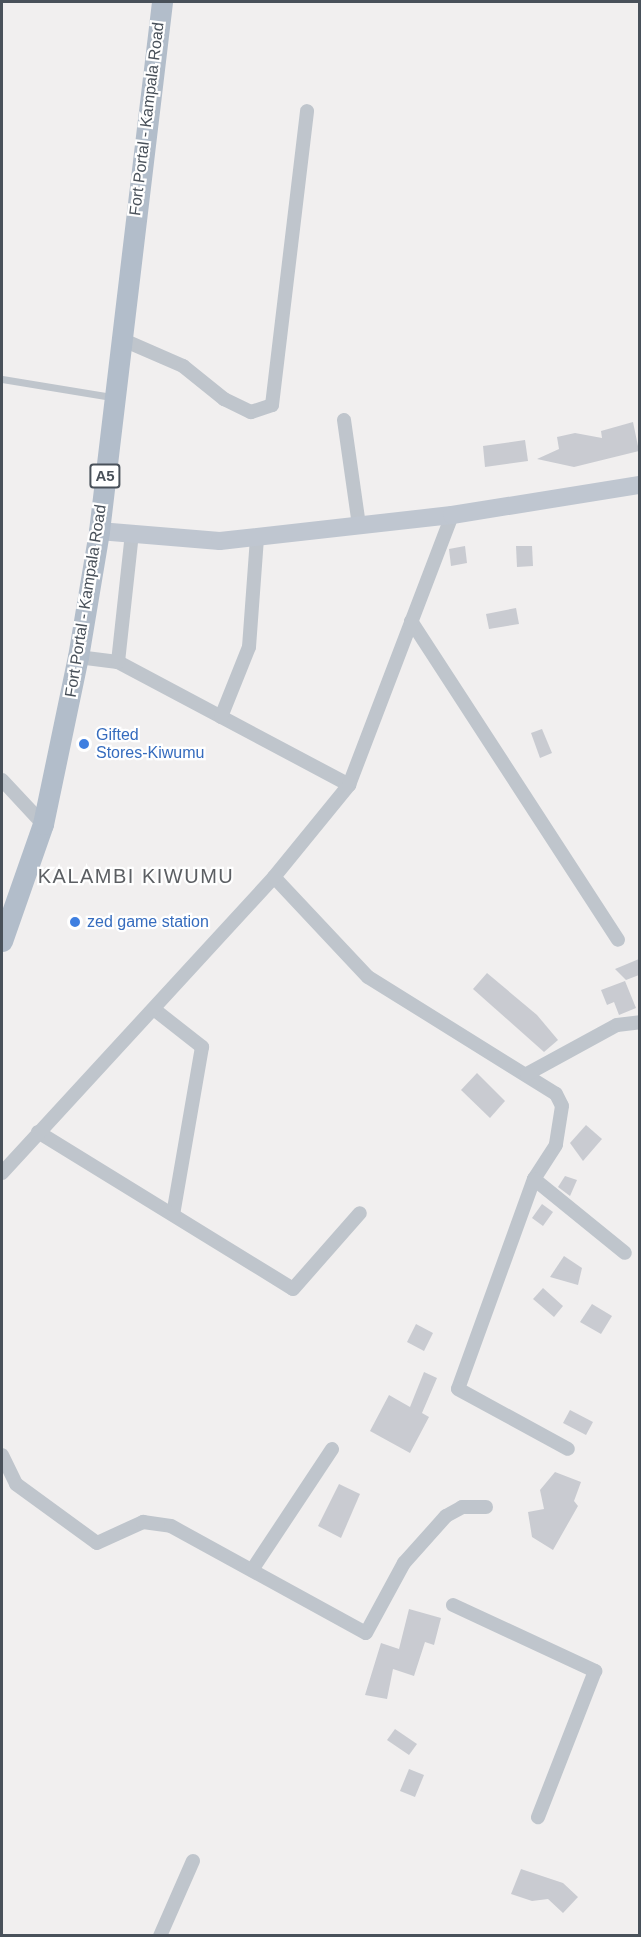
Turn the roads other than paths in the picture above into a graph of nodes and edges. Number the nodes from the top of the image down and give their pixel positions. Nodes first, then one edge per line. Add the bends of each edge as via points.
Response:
1 (162, 2) edge
2 (307, 111) dead end
3 (121, 339) junction
4 (2, 379) edge
5 (114, 397) junction
6 (344, 420) dead end
7 (639, 485) edge
8 (452, 515) junction
9 (359, 525) junction
10 (99, 531) junction
11 (132, 534) junction
12 (257, 537) junction
13 (411, 621) junction
14 (78, 657) junction
15 (118, 662) junction
16 (221, 717) junction
17 (2, 780) edge
18 (349, 784) junction
19 (43, 824) junction
20 (274, 877) junction
21 (618, 940) dead end
22 (2, 942) edge
23 (155, 1010) junction
24 (639, 1022) edge
25 (527, 1074) junction
26 (38, 1132) junction
27 (2, 1173) edge
28 (534, 1179) junction
29 (360, 1213) dead end
30 (173, 1215) junction
31 (625, 1253) dead end
32 (332, 1449) dead end
33 (568, 1449) dead end
34 (2, 1455) edge
35 (486, 1507) dead end
36 (252, 1570) junction
37 (453, 1605) dead end
38 (538, 1817) dead end
39 (194, 1861) dead end
40 (160, 1935) edge

1 - 3 main road, Fort Portal - Kampala Road / A5
2 - 3 street via 272,405 251,412 224,399 183,366
3 - 5 main road, Fort Portal - Kampala Road / A5
4 - 5 lane
5 - 10 main road, Fort Portal - Kampala Road / A5
6 - 9 street
7 - 8 street
8 - 9 street
8 - 13 street
9 - 12 street
10 - 11 street
10 - 14 main road, Fort Portal - Kampala Road / A5
11 - 12 street via 220,541
11 - 15 street
12 - 16 street via 249,647
13 - 18 street
13 - 21 street
14 - 15 street
14 - 19 main road, Fort Portal - Kampala Road / A5
15 - 16 street
16 - 18 street
17 - 19 street
18 - 20 street
19 - 22 main road, Fort Portal - Kampala Road / A5
20 - 23 street
20 - 25 street via 368,977
23 - 26 street
23 - 30 street via 202,1047
24 - 25 street via 617,1025
25 - 28 street via 556,1094 562,1106 556,1145
26 - 27 street
26 - 30 street
28 - 31 street
28 - 33 street via 458,1389
29 - 30 street via 293,1289
32 - 36 street
34 - 36 street via 16,1484 97,1543 134,1525 156,1522
35 - 36 street via 462,1507 446,1516 404,1563 366,1634
37 - 38 street via 595,1671
39 - 40 street

